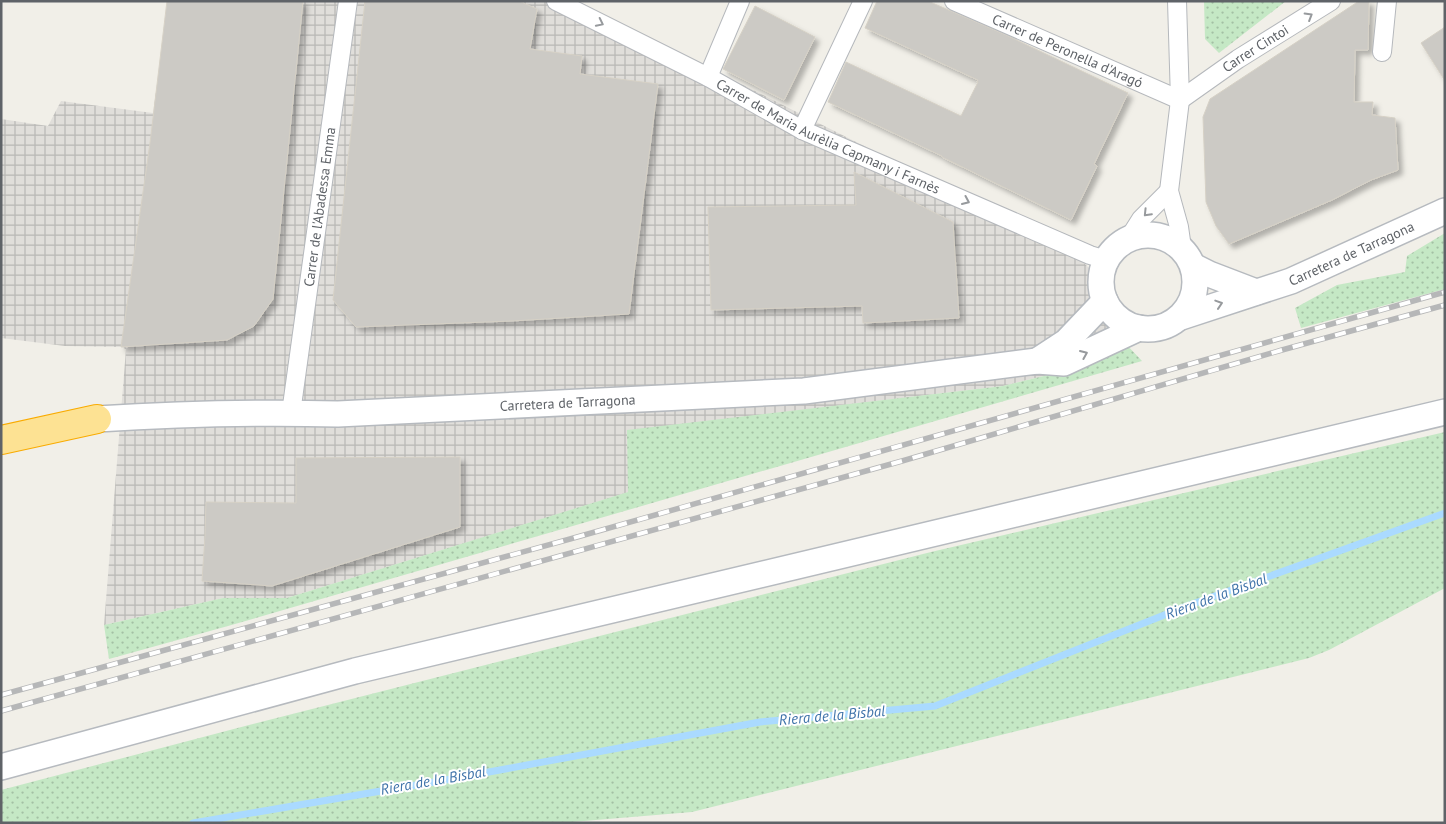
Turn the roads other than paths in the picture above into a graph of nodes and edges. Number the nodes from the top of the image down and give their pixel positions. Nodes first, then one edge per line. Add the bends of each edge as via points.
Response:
1 (348, 1) edge
2 (556, 1) edge
3 (740, 1) edge
4 (863, 1) edge
5 (954, 1) edge
6 (1178, 1) edge
7 (1331, 1) edge
8 (1387, 1) edge
9 (1382, 52) dead end
10 (708, 77) junction
11 (1180, 100) junction
12 (802, 130) junction
13 (1169, 191) junction
14 (1445, 211) edge
15 (1129, 238) junction
16 (1188, 257) junction
17 (1106, 260) junction
18 (1256, 292) junction
19 (1105, 301) junction
20 (1181, 317) junction
21 (1138, 328) junction
22 (1037, 361) junction
23 (1445, 412) edge
24 (291, 413) junction
25 (97, 419) junction
26 (1, 422) edge
27 (1, 440) edge
28 (1, 767) edge

1 - 24 street, Carrer de l'Abadessa Emma
2 -> 10 street, Carrer de Maria Aurèlia Capmany i Farnès
3 - 10 street
4 - 12 street
5 - 11 street, Carrer de Peronella d'Aragó
6 - 11 street
11 -> 7 street, Carrer Cintoi
8 - 9 street
10 - 12 street, Carrer de Maria Aurèlia Capmany i Farnès
11 - 13 street
12 -> 17 street, Carrer de Maria Aurèlia Capmany i Farnès
13 -> 15 street via 1141,219
13 - 16 street
14 - 18 street, Carretera de Tarragona via 1291,281
15 - 16 street via 1157,235 1170,240
15 - 17 street
16 - 18 street via 1209,274
16 - 20 street via 1196,280 1189,306
17 - 19 street via 1101,287
20 -> 18 street, Carretera de Tarragona
19 - 21 street via 1113,314
19 - 22 street, Carretera de Tarragona via 1066,342
20 - 21 street via 1154,329
22 -> 21 street, Carretera de Tarragona via 1064,363
22 - 24 street, Carretera de Tarragona via 804,391 338,414
23 - 28 street via 355,671
24 - 25 street, Carretera de Tarragona
25 - 26 highway
25 - 27 highway

